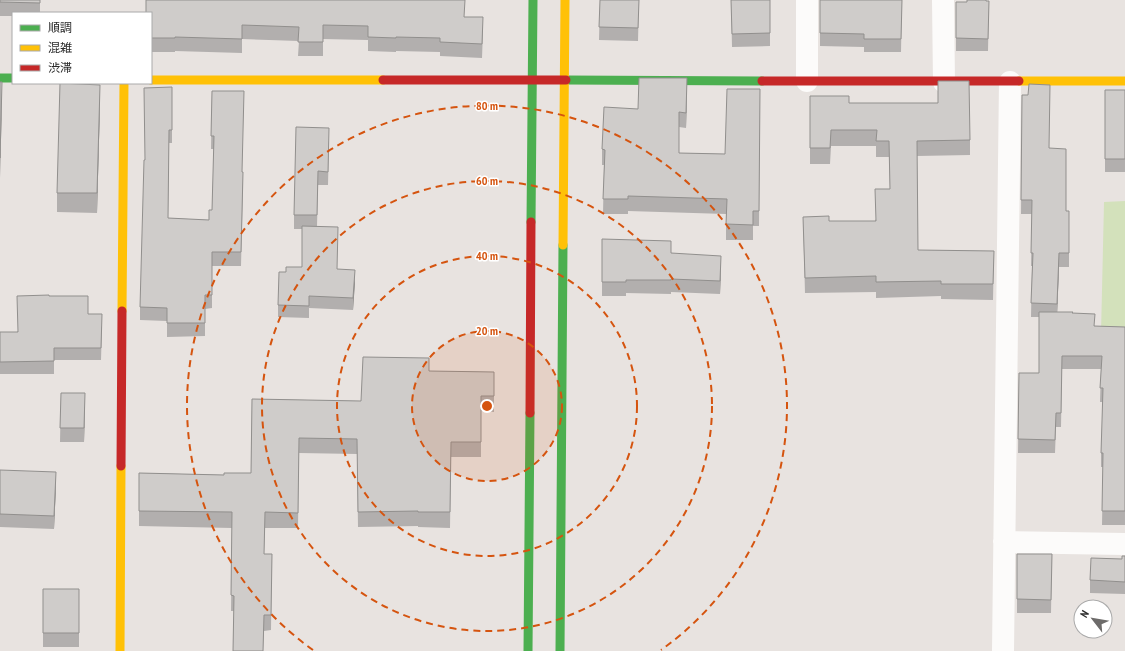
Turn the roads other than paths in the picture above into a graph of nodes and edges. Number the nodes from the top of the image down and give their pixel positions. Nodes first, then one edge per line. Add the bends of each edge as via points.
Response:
1 (533, 0) edge
2 (565, 0) edge
3 (807, 0) edge
4 (943, 0) edge
5 (0, 78) edge
6 (12, 78) edge
7 (152, 80) edge
8 (532, 80) junction
9 (564, 81) junction
10 (807, 81) junction
11 (1125, 81) edge
12 (944, 82) junction
13 (1010, 82) junction
14 (124, 84) edge
15 (1004, 542) junction
16 (1125, 544) edge
17 (120, 651) edge
18 (528, 651) edge
19 (560, 651) edge
20 (1002, 651) edge

1 - 8 street
2 - 9 street
3 - 10 street
4 - 12 street
5 - 6 street
7 - 8 street
8 - 9 street
8 - 18 street
9 - 10 street
9 - 19 street
10 - 12 street
11 - 13 street
12 - 13 street
13 - 15 street
14 - 17 street
15 - 16 street
15 - 20 street

